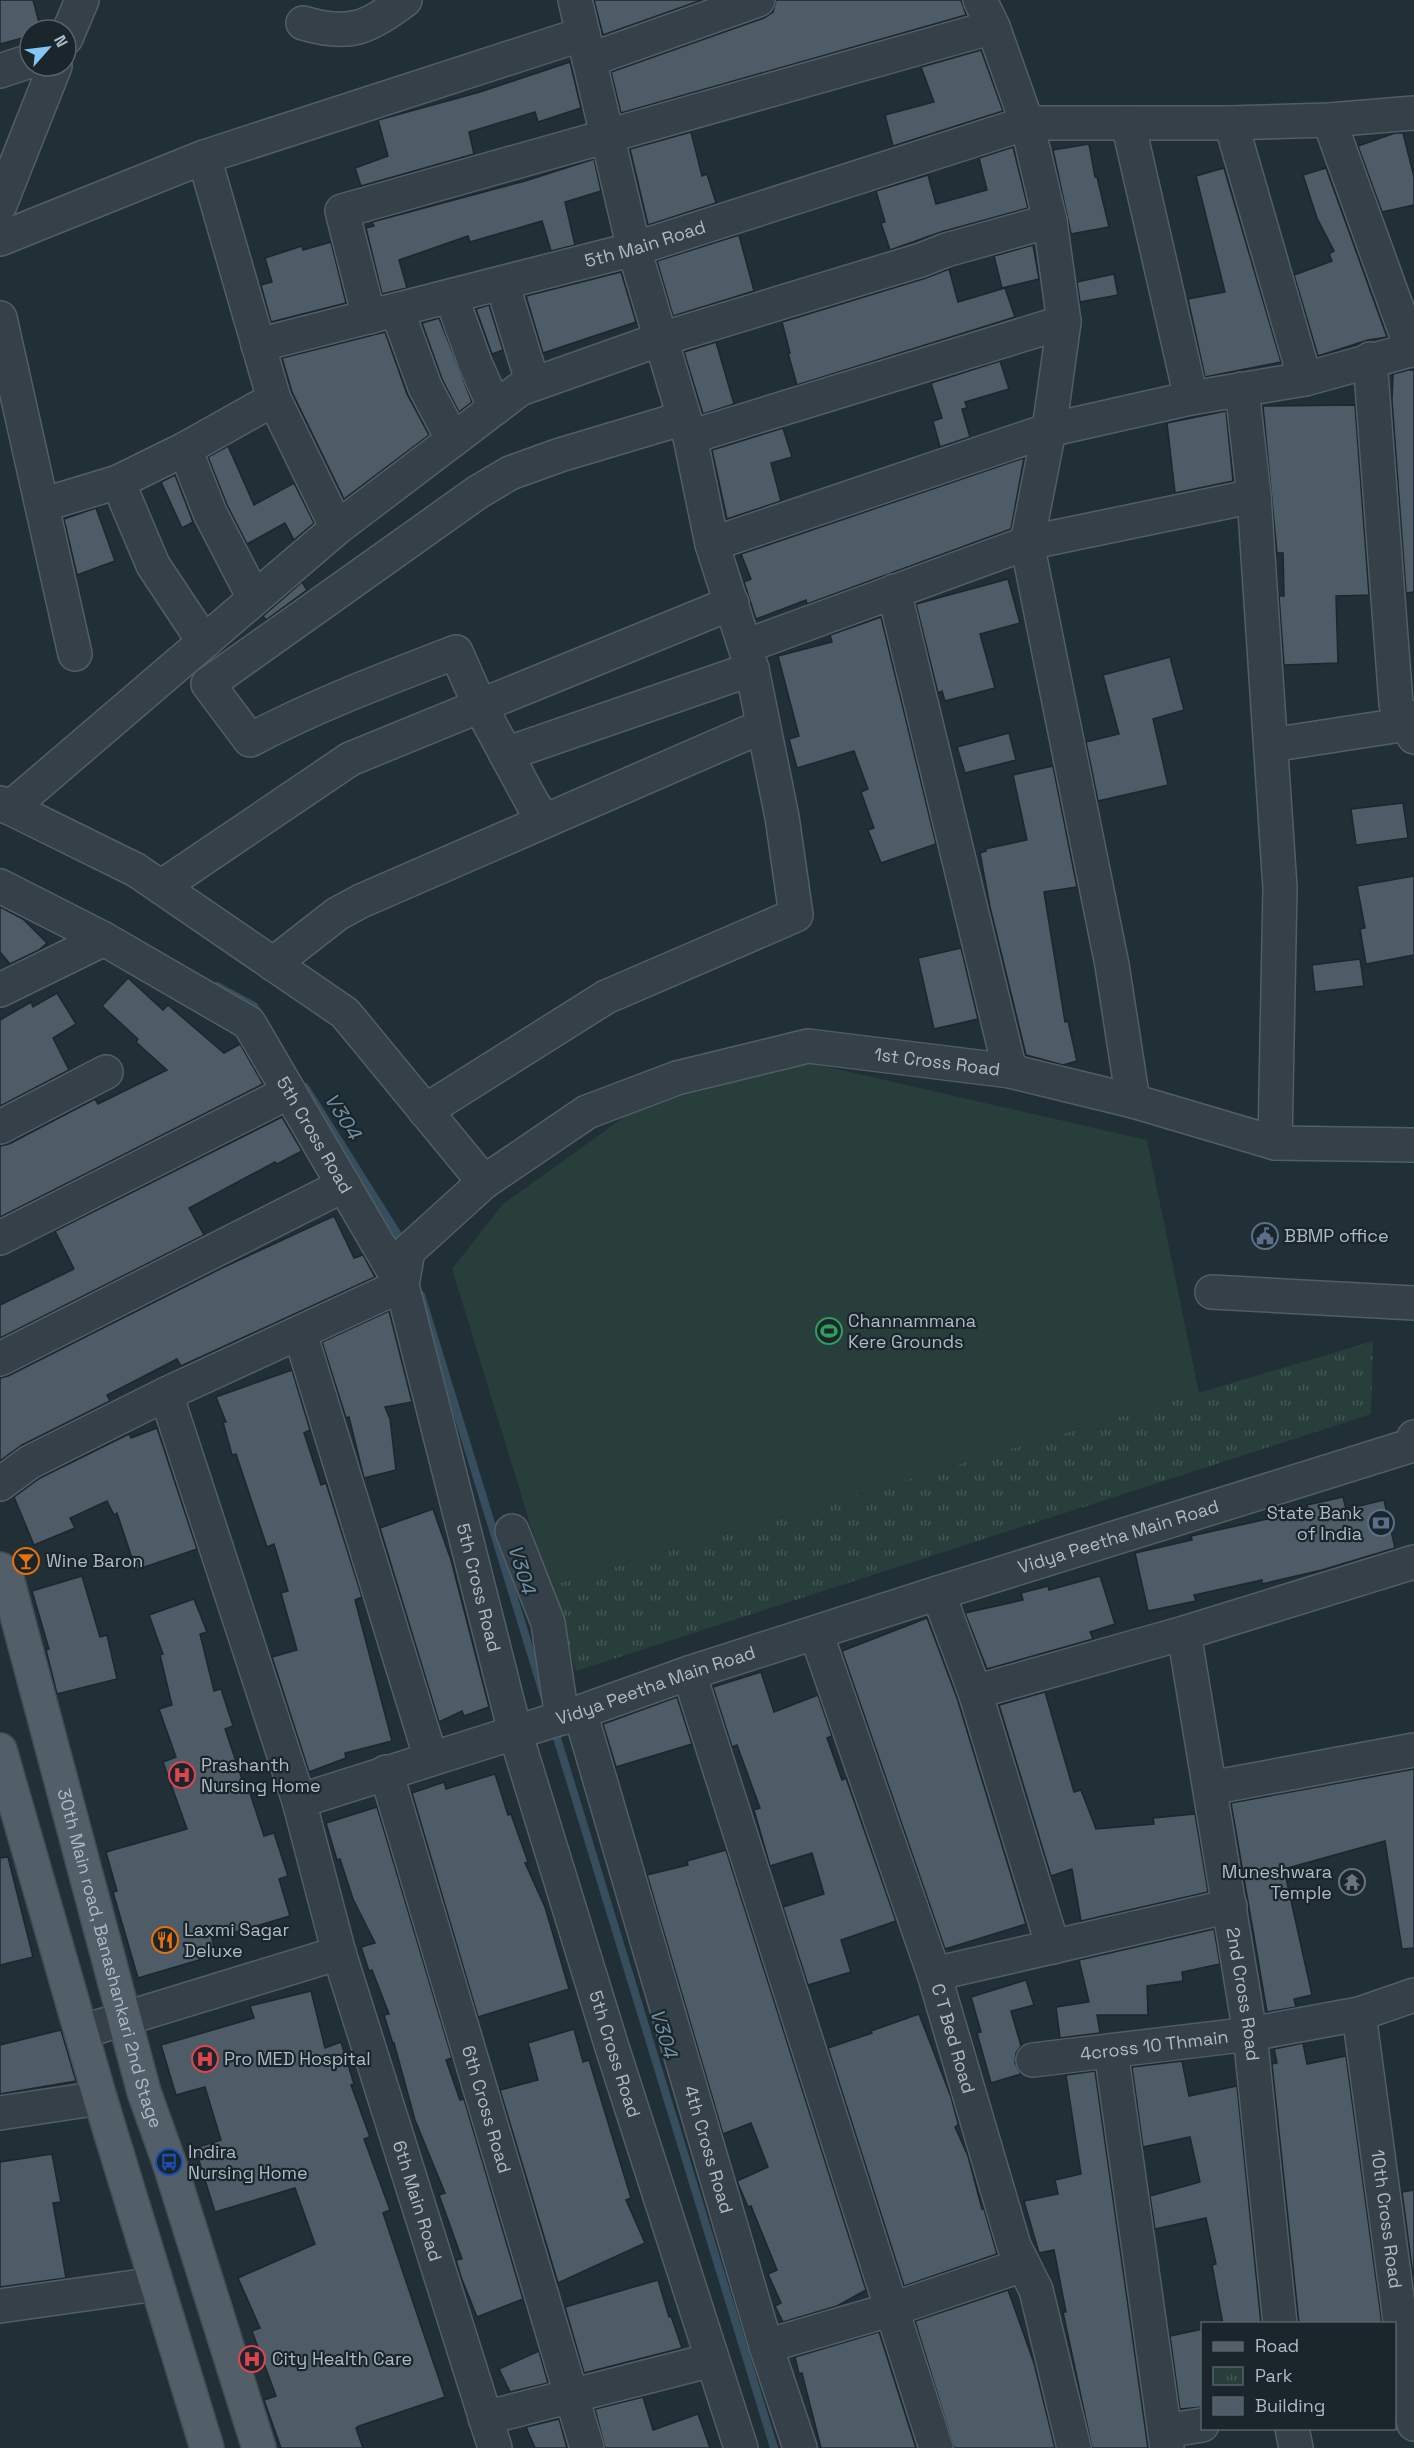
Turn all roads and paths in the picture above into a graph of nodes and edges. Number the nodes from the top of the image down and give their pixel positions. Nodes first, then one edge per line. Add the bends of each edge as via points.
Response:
1 (82, 0) edge
2 (405, 0) edge
3 (576, 0) edge
4 (758, 0) edge
5 (987, 14) edge
6 (74, 18) edge
7 (303, 24) dead end
8 (586, 47) junction
9 (18, 65) edge
10 (0, 70) edge
11 (50, 78) edge
12 (1414, 113) edge
13 (1329, 120) junction
14 (1027, 123) junction
15 (1128, 123) junction
16 (1231, 123) junction
17 (608, 135) junction
18 (204, 157) junction
19 (0, 205) edge
20 (1050, 221) junction
21 (0, 239) edge
22 (634, 249) junction
23 (502, 283) junction
24 (451, 296) junction
25 (383, 313) junction
26 (0, 318) edge
27 (1064, 322) junction
28 (661, 339) junction
29 (258, 345) junction
30 (1413, 350) edge
31 (1370, 360) junction
32 (1305, 379) junction
33 (533, 384) junction
34 (1242, 389) junction
35 (1191, 398) junction
36 (274, 399) junction
37 (495, 408) junction
38 (687, 428) junction
39 (1049, 430) junction
40 (453, 440) junction
41 (185, 449) junction
42 (118, 482) junction
43 (1254, 496) junction
44 (42, 506) junction
45 (337, 528) junction
46 (1027, 543) junction
47 (712, 544) junction
48 (894, 591) junction
49 (254, 598) junction
50 (732, 603) junction
51 (204, 642) junction
52 (75, 654) dead end
53 (749, 658) junction
54 (480, 706) junction
55 (763, 726) junction
56 (1410, 730) edge
57 (1271, 745) junction
58 (506, 754) junction
59 (5, 806) edge
60 (545, 821) junction
61 (0, 886) edge
62 (161, 887) junction
63 (104, 939) junction
64 (273, 964) junction
65 (0, 990) edge
66 (1010, 1071) junction
67 (106, 1072) dead end
68 (289, 1092) junction
69 (1133, 1101) junction
70 (425, 1111) junction
71 (0, 1127) edge
72 (1275, 1143) junction
73 (1414, 1145) edge
74 (484, 1182) junction
75 (344, 1185) junction
76 (0, 1238) edge
77 (402, 1285) junction
78 (1212, 1292) dead end
79 (1414, 1303) edge
80 (300, 1334) junction
81 (0, 1359) edge
82 (166, 1394) junction
83 (1414, 1444) edge
84 (0, 1484) edge
85 (512, 1532) dead end
86 (1414, 1562) edge
87 (0, 1569) edge
88 (938, 1593) junction
89 (816, 1633) junction
90 (1184, 1633) junction
91 (688, 1673) junction
92 (975, 1692) junction
93 (551, 1721) junction
94 (0, 1750) edge
95 (1414, 1750) edge
96 (431, 1759) junction
97 (386, 1772) junction
98 (1210, 1788) junction
99 (299, 1801) junction
100 (1230, 1906) junction
101 (1053, 1947) junction
102 (339, 1953) junction
103 (934, 1974) junction
104 (1414, 1995) edge
105 (1359, 2014) junction
106 (123, 2019) junction
107 (81, 2032) junction
108 (1250, 2034) junction
109 (1112, 2051) junction
110 (1034, 2060) dead end
111 (100, 2098) junction
112 (0, 2113) edge
113 (1023, 2265) junction
114 (156, 2284) junction
115 (0, 2306) edge
116 (893, 2309) junction
117 (1280, 2322) edge
118 (766, 2346) junction
119 (712, 2360) junction
120 (572, 2396) junction
121 (1408, 2403) edge
122 (1201, 2426) edge
123 (1292, 2430) edge
124 (490, 2433) edge
125 (1166, 2440) edge
126 (207, 2448) edge
127 (259, 2448) edge
128 (587, 2448) edge
129 (741, 2448) edge
130 (800, 2448) edge
131 (936, 2448) edge
132 (1074, 2448) edge
133 (1296, 2448) edge

1 - 6 street
2 - 7 street via 348,31
3 - 8 street
4 - 8 street
5 - 14 street
5 - 17 street
8 - 17 street
8 - 18 street
9 - 10 street
11 - 19 street
12 - 13 street, 5th Main Road
13 - 16 street, 5th Main Road
13 - 30 street
14 - 15 street, 5th Main Road
14 - 20 street
14 - 22 street, 5th Main Road
15 - 16 street, 5th Main Road
15 - 35 street
16 - 32 street
17 - 22 street
17 - 25 street via 342,211
18 - 21 street
18 - 29 street
20 - 27 street
20 - 28 street
22 - 23 street, 5th Main Road
22 - 28 street
23 - 24 street, 5th Main Road
23 - 33 street
24 - 25 street, 5th Main Road
24 - 37 street
25 - 29 street, 5th Main Road
25 - 40 street
26 - 44 street
27 - 38 street
27 - 39 street
28 - 33 street
28 - 38 street
29 - 36 street
30 - 31 street
31 - 32 street
31 - 56 street via 1396,704
32 - 34 street
33 - 37 street
34 - 35 street
34 - 43 street
35 - 39 street
36 - 41 street
36 - 45 street
37 - 40 street
38 - 47 street
38 - 54 street via 560,455 510,472 208,684 250,740 321,705 456,652
39 - 46 street
39 - 47 street
40 - 45 street
41 - 42 street
41 - 49 street via 210,513
42 - 44 street
42 - 51 street via 153,565
43 - 46 street
43 - 57 street
44 - 52 street
45 - 49 street
46 - 48 street
46 - 69 street via 1112,965
47 - 50 street
48 - 53 street
48 - 66 street
49 - 51 street
50 - 53 street
50 - 54 street
51 - 59 street
53 - 55 street
53 - 58 street
54 - 58 street
54 - 62 street via 350,759
55 - 60 street
55 - 70 street via 782,817 796,915 606,997
56 - 57 street
57 - 72 street via 1280,888
58 - 60 street
59 - 62 street via 136,870
60 - 64 street via 361,901 337,914
61 - 63 street, 5th Cross Road
62 - 64 street
63 - 65 street
63 - 68 street, 5th Cross Road via 249,1023
64 - 70 street via 345,1013
66 - 69 street, 1st Cross Road
66 - 74 street, 1st Cross Road via 808,1046 677,1078 587,1112
67 - 71 street
68 - 75 street, 5th Cross Road
68 - 76 street
69 - 72 street, 1st Cross Road
70 - 74 street
72 - 73 street, 1st Cross Road
74 - 77 street, 1st Cross Road via 408,1251
75 - 77 street, 5th Cross Road
75 - 81 street
77 - 80 street
77 - 93 street, 5th Cross Road
78 - 79 street
80 - 82 street
80 - 96 street
82 - 84 street via 30,1462
82 - 99 street
83 - 88 street, Vidya Peetha Main Road
85 - 93 street via 548,1623
86 - 90 street
87 - 106 main road, 30th Main road, Banashankari 2nd Stage via 8,1582
88 - 89 street, Vidya Peetha Main Road
88 - 92 street
89 - 91 street, Vidya Peetha Main Road
89 - 103 street, C T Bed Road
90 - 92 street
90 - 98 street, 2nd Cross Road
91 - 93 street, Vidya Peetha Main Road
91 - 116 street
92 - 101 street
93 - 96 street, Vidya Peetha Main Road
93 - 118 street, 4th Cross Road
93 - 119 street, 5th Cross Road via 611,2044
94 - 107 main road
95 - 98 street
96 - 97 street, Vidya Peetha Main Road
97 - 99 street, Vidya Peetha Main Road
97 - 120 street, 6th Cross Road
98 - 100 street, 2nd Cross Road
99 - 102 street
100 - 101 street
100 - 108 street, 2nd Cross Road
101 - 103 street
102 - 106 street
102 - 124 street, 6th Main Road
103 - 113 street, C T Bed Road via 1014,2246
104 - 105 street, 4cross 10 Thmain
105 - 108 street, 4cross 10 Thmain
105 - 121 street, 10th Cross Road
106 - 107 street
106 - 127 main road, 30th Main road, Banashankari 2nd Stage
107 - 111 main road
108 - 109 street, 4cross 10 Thmain
108 - 117 street, 2nd Cross Road
109 - 110 street, 4cross 10 Thmain
109 - 125 street
111 - 112 street
111 - 114 main road
113 - 116 street
113 - 132 street, C T Bed Road via 1036,2290
114 - 115 street
114 - 126 main road
116 - 118 street
116 - 131 street
118 - 130 street, 4th Cross Road
119 - 120 street
119 - 129 street, 5th Cross Road
120 - 124 street
120 - 128 street, 6th Cross Road
122 - 125 street
123 - 133 street

